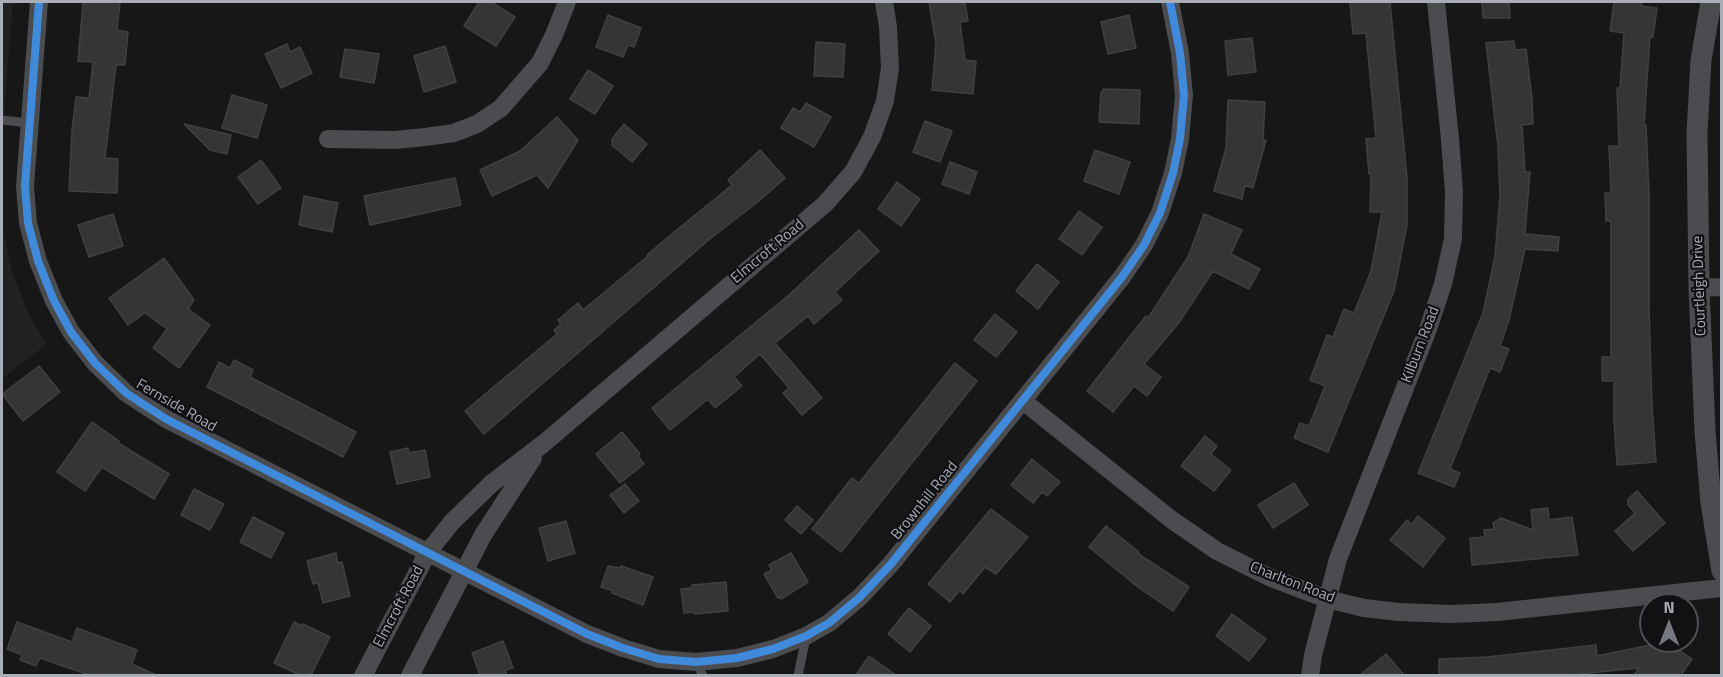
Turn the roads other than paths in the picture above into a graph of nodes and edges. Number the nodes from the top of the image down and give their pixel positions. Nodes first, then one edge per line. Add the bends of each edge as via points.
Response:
1 (39, 2) edge
2 (567, 2) edge
3 (884, 2) edge
4 (1170, 2) edge
5 (1436, 2) edge
6 (1711, 2) edge
7 (2, 120) edge
8 (29, 123) junction
9 (328, 139) dead end
10 (1722, 287) edge
11 (1699, 288) junction
12 (1023, 401) junction
13 (543, 444) junction
14 (428, 552) junction
15 (465, 570) junction
16 (1722, 571) edge
17 (1722, 588) edge
18 (1327, 599) junction
19 (806, 636) junction
20 (700, 669) edge
21 (363, 675) edge
22 (410, 675) edge
23 (798, 675) edge
24 (1310, 675) edge

1 - 8 street, Fernside Road
2 - 9 street via 540,63 501,108 477,124 454,133 425,137
3 - 13 street, Elmcroft Road via 890,68 885,101 853,172 825,204
4 - 12 street, Brownhill Road via 1184,95 1173,174 1160,213 1122,277
5 - 18 street, Kilburn Road via 1454,192 1453,239 1428,329 1338,559
6 - 11 street, Courtleigh Drive via 1701,60 1697,133
7 - 8 lane
8 - 14 street, Fernside Road via 25,186 28,223 38,261 54,301 95,363 126,393 166,419
10 - 11 street
11 - 16 street, Courtleigh Drive via 1710,493
12 - 18 street, Charlton Road via 1172,520 1217,551 1269,577
12 - 19 street, Brownhill Road via 891,564 860,597
13 - 14 street, Elmcroft Road via 492,483
13 - 15 street, Elmcroft Road via 501,506
14 - 15 street, Brownhill Road
14 - 21 street, Elmcroft Road
15 - 20 street, Brownhill Road via 587,634
15 - 22 street, Elmcroft Road
17 - 18 street, Charlton Road via 1452,614 1388,610
18 - 24 street, Kilburn Road
19 - 20 street, Brownhill Road
19 - 23 lane

